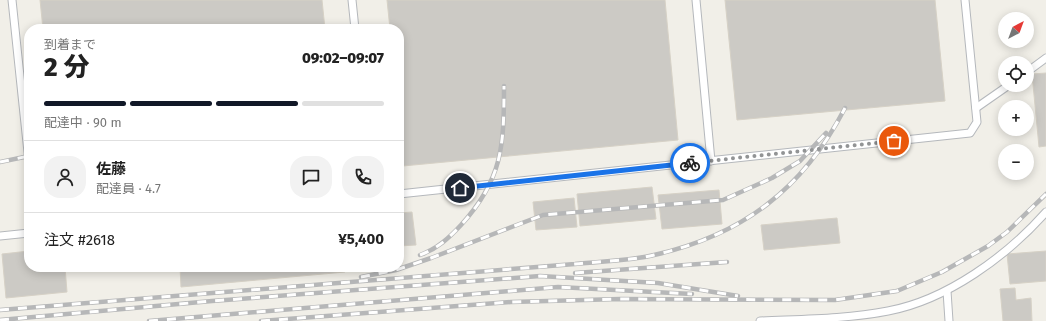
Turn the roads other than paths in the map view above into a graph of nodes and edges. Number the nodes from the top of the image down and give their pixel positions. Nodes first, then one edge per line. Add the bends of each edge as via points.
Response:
1 (12, 0) edge
2 (352, 0) edge
3 (696, 0) edge
4 (965, 0) edge
5 (354, 24) edge
6 (1046, 58) edge
7 (1034, 67) edge
8 (999, 92) edge
9 (976, 108) junction
10 (24, 114) edge
11 (712, 161) junction
12 (404, 193) edge
13 (1046, 212) edge
14 (24, 234) edge
15 (0, 236) edge
16 (947, 290) junction
17 (760, 321) edge
18 (949, 321) edge

1 - 10 lane
2 - 5 lane
3 - 11 lane
4 - 9 lane
6 - 7 lane
8 - 9 lane
9 - 11 lane via 977,122 970,133
11 - 12 lane
13 - 16 lane via 1004,251 968,279
14 - 15 lane
16 - 17 lane via 889,311 838,317
16 - 18 lane

